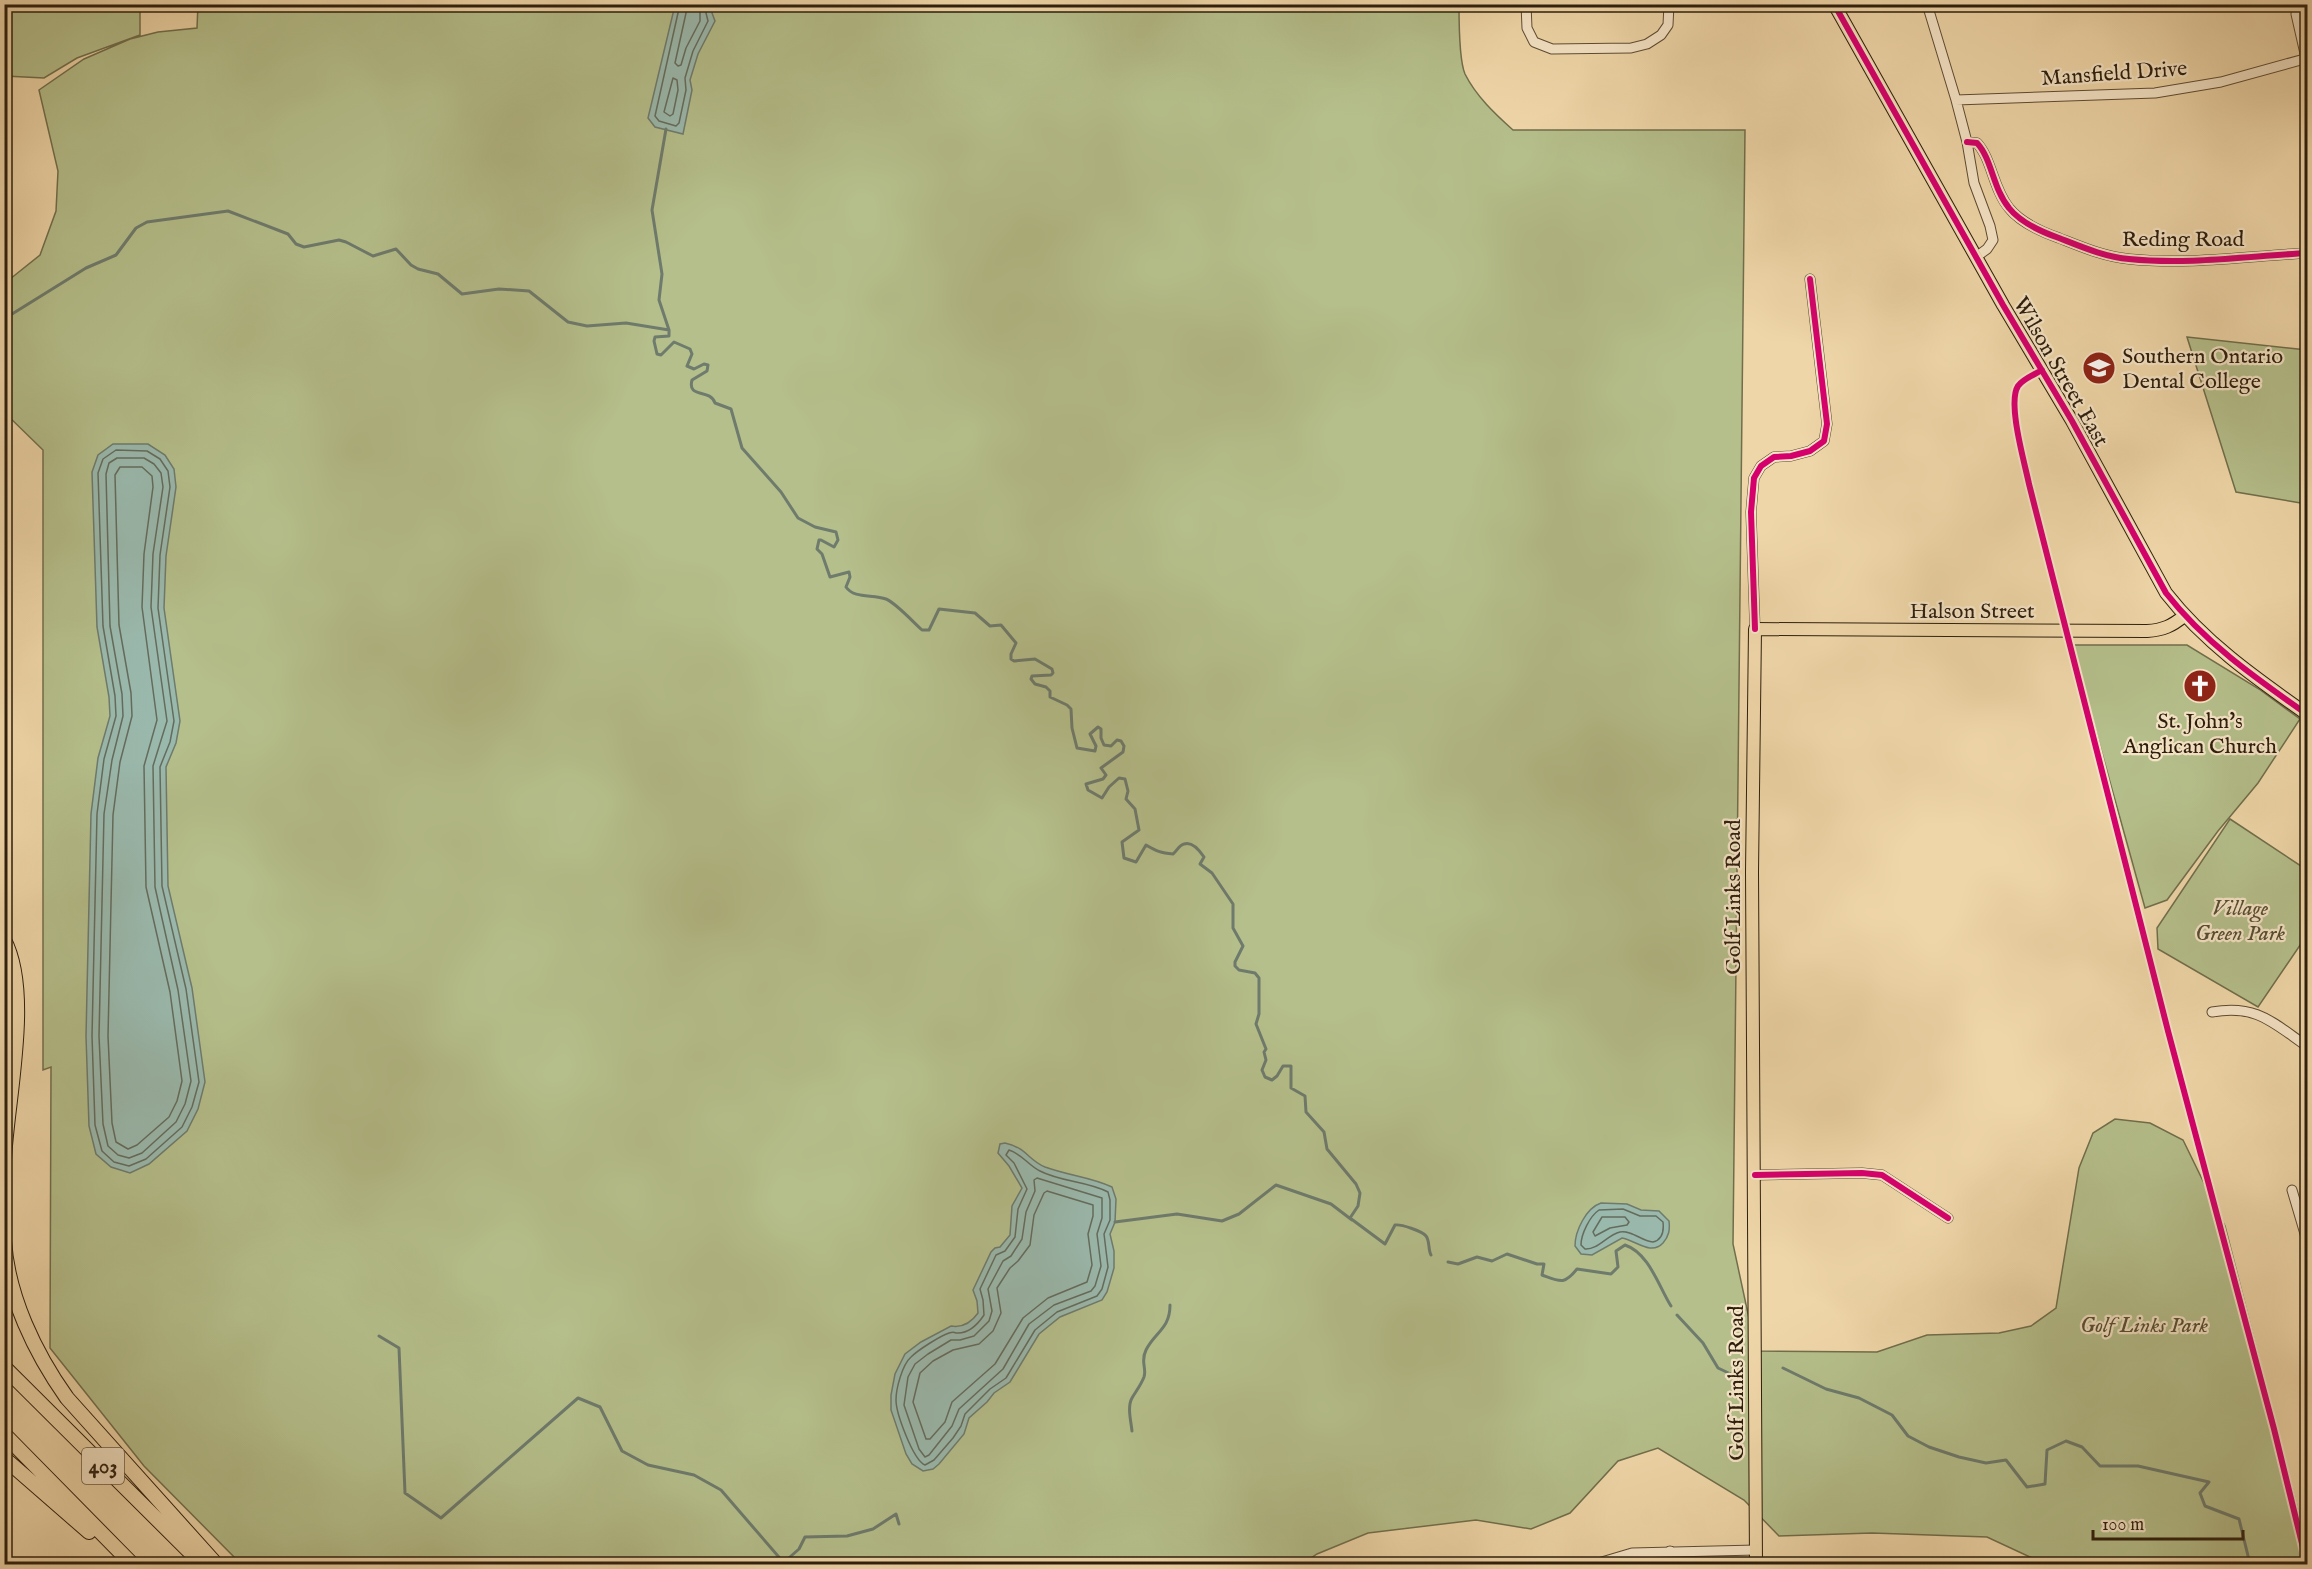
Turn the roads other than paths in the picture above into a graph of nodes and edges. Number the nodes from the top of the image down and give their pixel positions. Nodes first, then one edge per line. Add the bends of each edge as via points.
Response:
1 (1526, 4) edge
2 (1669, 4) edge
3 (1834, 4) edge
4 (1927, 4) edge
5 (2297, 4) edge
6 (2307, 58) edge
7 (1956, 100) junction
8 (1967, 142) junction
9 (2307, 253) edge
10 (1976, 257) junction
11 (1810, 279) dead end
12 (2184, 616) junction
13 (1755, 629) junction
14 (2307, 715) edge
15 (4, 940) edge
16 (2212, 1012) dead end
17 (2307, 1047) edge
18 (4, 1159) edge
19 (1755, 1175) junction
20 (2292, 1190) dead end
21 (1948, 1218) dead end
22 (4, 1241) edge
23 (2307, 1244) edge
24 (4, 1367) edge
25 (4, 1434) edge
26 (4, 1458) edge
27 (1756, 1550) junction
28 (1670, 1551) junction
29 (130, 1564) edge
30 (202, 1564) edge
31 (216, 1564) edge
32 (1595, 1564) edge
33 (1670, 1564) edge
34 (1756, 1564) edge

1 - 2 street via 1527,28 1534,42 1552,49 1631,48 1647,44 1668,25
3 - 10 main road, Wilson Street East
4 - 7 street
5 - 6 street
6 - 7 street, Mansfield Drive via 2221,82 2155,93
7 - 8 street
8 - 9 street, Reding Road via 1977,143 1983,149 1995,185 2009,208 2024,221 2097,252 2128,259 2173,260
8 - 10 street via 1974,183 1992,240
10 - 12 main road, Wilson Street East via 2072,421 2147,562
11 - 13 street, Golf Links Road via 1827,424 1824,441 1810,451 1774,457 1761,466 1754,478 1751,512
12 - 13 main road, Halson Street via 2172,626 2147,631
12 - 14 main road, Wilson Street East via 2230,658
13 - 19 main road, Golf Links Road via 1752,882
15 - 18 highway via 17,979 16,1043
16 - 17 street via 2228,1009 2258,1013
19 - 21 street via 1882,1175
19 - 27 main road, Golf Links Road
20 - 23 street
22 - 31 highway via 15,1294 48,1372
24 - 30 highway, 403
25 - 29 highway, 403
26 - 29 highway
27 - 28 street
27 - 34 main road, Golf Links Road
28 - 32 street via 1632,1554
28 - 33 street

